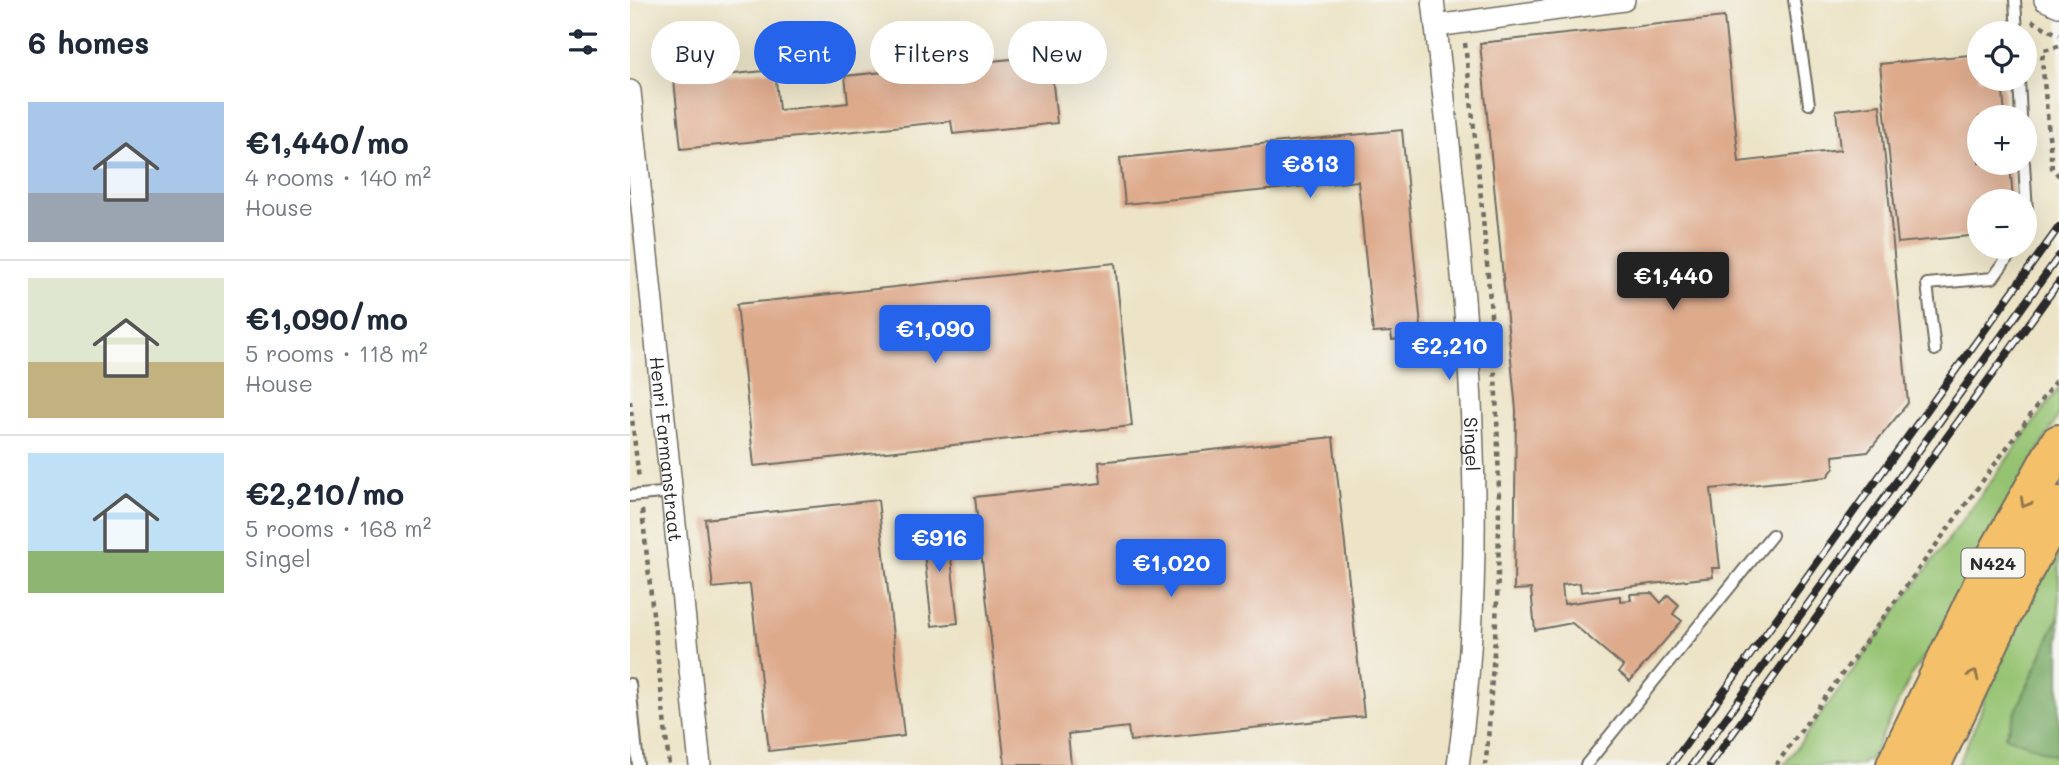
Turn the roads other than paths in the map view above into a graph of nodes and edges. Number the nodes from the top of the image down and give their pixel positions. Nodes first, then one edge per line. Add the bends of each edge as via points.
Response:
1 (1433, 0) edge
2 (1624, 0) edge
3 (1794, 0) edge
4 (2015, 0) edge
5 (2045, 0) edge
6 (2059, 6) edge
7 (2016, 21) edge
8 (1436, 26) junction
9 (630, 91) edge
10 (1809, 104) dead end
11 (2006, 259) edge
12 (1935, 350) dead end
13 (2059, 444) edge
14 (672, 492) junction
15 (635, 495) edge
16 (2059, 506) edge
17 (1772, 535) dead end
18 (630, 684) edge
19 (638, 765) edge
20 (700, 765) edge
21 (1458, 765) edge
22 (1586, 765) edge
23 (1896, 765) edge
24 (1931, 765) edge

1 - 8 street, Singel
2 - 8 street
3 - 10 lane
4 - 7 lane
5 - 6 street
8 - 21 street, Singel via 1463,280 1474,441 1474,575
9 - 14 street, Henri Farmanstraat
11 - 12 lane via 1993,278 1927,284
13 -> 23 highway, N424 via 2000,549
14 - 15 lane
14 - 20 street, Henri Farmanstraat
24 -> 16 highway, N424
17 - 22 lane
18 - 19 lane

